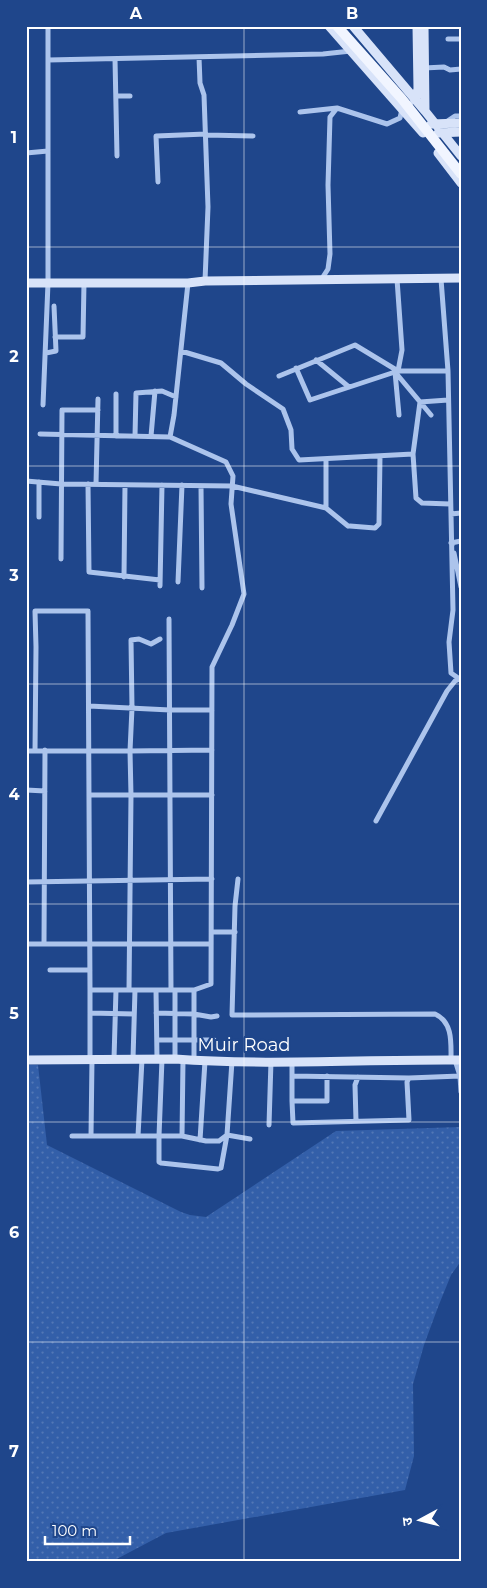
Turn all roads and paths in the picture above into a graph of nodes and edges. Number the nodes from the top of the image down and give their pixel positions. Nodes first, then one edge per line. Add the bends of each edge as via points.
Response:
1 (48, 26) edge
2 (329, 26) edge
3 (337, 26) edge
4 (345, 26) edge
5 (353, 26) edge
6 (418, 26) edge
7 (424, 26) edge
8 (448, 38) dead end
9 (461, 39) edge
10 (371, 46) junction
11 (351, 52) junction
12 (199, 57) junction
13 (115, 59) junction
14 (48, 60) junction
15 (424, 68) junction
16 (461, 69) edge
17 (116, 96) junction
18 (130, 96) dead end
19 (416, 100) junction
20 (337, 108) junction
21 (402, 109) junction
22 (425, 111) junction
23 (300, 112) dead end
24 (435, 123) junction
25 (460, 123) edge
26 (416, 125) junction
27 (423, 133) junction
28 (443, 133) junction
29 (206, 134) junction
30 (253, 136) dead end
31 (48, 151) junction
32 (26, 153) edge
33 (117, 156) dead end
34 (461, 156) edge
35 (461, 164) edge
36 (461, 174) edge
37 (158, 182) dead end
38 (461, 183) edge
39 (441, 278) junction
40 (461, 278) edge
41 (397, 279) junction
42 (320, 280) junction
43 (205, 281) junction
44 (48, 283) junction
45 (188, 283) junction
46 (26, 284) edge
47 (84, 284) junction
48 (54, 306) dead end
49 (55, 337) junction
50 (181, 351) junction
51 (46, 353) junction
52 (316, 360) junction
53 (296, 368) junction
54 (448, 371) junction
55 (396, 372) junction
56 (279, 376) dead end
57 (349, 387) junction
58 (155, 392) junction
59 (116, 394) dead end
60 (176, 397) junction
61 (98, 399) dead end
62 (448, 400) junction
63 (420, 402) junction
64 (44, 405) dead end
65 (98, 410) junction
66 (399, 415) dead end
67 (430, 415) dead end
68 (40, 434) dead end
69 (61, 434) junction
70 (97, 435) junction
71 (116, 436) junction
72 (135, 436) junction
73 (151, 436) junction
74 (170, 437) junction
75 (413, 454) junction
76 (380, 456) junction
77 (326, 459) junction
78 (26, 482) edge
79 (39, 482) junction
80 (61, 484) junction
81 (88, 484) junction
82 (96, 484) junction
83 (125, 485) junction
84 (162, 485) junction
85 (182, 486) junction
86 (201, 486) junction
87 (232, 486) junction
88 (450, 504) junction
89 (326, 508) junction
90 (461, 513) edge
91 (450, 514) junction
92 (39, 517) dead end
93 (461, 541) edge
94 (451, 543) junction
95 (61, 559) dead end
96 (459, 571) edge
97 (124, 577) junction
98 (178, 582) dead end
99 (202, 588) dead end
100 (461, 588) edge
101 (169, 619) dead end
102 (160, 639) dead end
103 (460, 679) edge
104 (89, 706) junction
105 (132, 708) junction
106 (170, 710) junction
107 (212, 710) junction
108 (45, 750) junction
109 (170, 750) junction
110 (212, 750) junction
111 (26, 751) edge
112 (34, 751) junction
113 (88, 751) junction
114 (130, 752) junction
115 (26, 790) edge
116 (45, 791) junction
117 (89, 795) junction
118 (131, 795) junction
119 (170, 795) junction
120 (212, 795) junction
121 (376, 821) dead end
122 (238, 878) dead end
123 (171, 879) junction
124 (212, 879) junction
125 (130, 880) junction
126 (90, 881) junction
127 (26, 882) edge
128 (44, 882) junction
129 (212, 932) junction
130 (235, 932) junction
131 (26, 944) edge
132 (44, 944) junction
133 (89, 944) junction
134 (130, 944) junction
135 (171, 944) junction
136 (212, 944) junction
137 (50, 970) dead end
138 (90, 970) junction
139 (90, 990) junction
140 (116, 990) junction
141 (132, 990) junction
142 (156, 990) junction
143 (173, 990) junction
144 (194, 990) junction
145 (90, 1013) junction
146 (116, 1014) junction
147 (134, 1014) junction
148 (156, 1014) junction
149 (175, 1014) junction
150 (194, 1014) junction
151 (217, 1016) dead end
152 (157, 1040) junction
153 (175, 1040) junction
154 (194, 1040) junction
155 (214, 1040) dead end
156 (91, 1059) junction
157 (114, 1059) junction
158 (137, 1059) junction
159 (160, 1059) junction
160 (26, 1060) edge
161 (179, 1060) junction
162 (456, 1060) edge
163 (194, 1061) junction
164 (205, 1061) junction
165 (232, 1061) junction
166 (271, 1061) junction
167 (292, 1061) junction
168 (292, 1076) junction
169 (328, 1076) junction
170 (460, 1076) edge
171 (358, 1077) junction
172 (409, 1078) junction
173 (461, 1092) edge
174 (292, 1101) junction
175 (356, 1120) junction
176 (269, 1125) dead end
177 (226, 1135) junction
178 (72, 1136) dead end
179 (91, 1136) junction
180 (138, 1136) junction
181 (159, 1136) junction
182 (182, 1136) junction
183 (250, 1139) dead end
184 (200, 1140) junction

1 - 14 street
2 - 11 main road
3 - 36 main road, bridge via 402,99
4 - 35 main road, bridge
5 - 10 main road
6 - 19 main road
7 - 15 main road
8 - 9 street
10 - 11 street
10 - 19 main road
11 - 12 street
11 - 21 main road
12 - 13 street
12 - 29 street
13 - 14 street
13 - 17 street
14 - 31 street
15 - 16 street
15 - 22 main road
17 - 18 street
17 - 33 street
19 - 21 street
19 - 22 main road
20 - 21 street via 387,124 400,118
20 - 23 street
20 - 42 street via 330,117 330,254 328,269
21 - 26 main road
22 - 24 main road
24 - 25 main road
24 - 26 main road
24 - 28 main road
25 - 28 main road
26 - 27 main road
27 - 28 main road
27 - 38 main road
28 - 34 main road
29 - 30 street
29 - 37 street via 156,136
29 - 43 street
31 - 32 street
31 - 44 street
39 - 40 main road
39 - 41 main road
39 - 54 street
41 - 42 main road
41 - 55 street via 402,350
42 - 43 main road
43 - 45 main road
44 - 46 main road
44 - 47 main road
44 - 51 street
45 - 47 main road
45 - 50 street
47 - 49 street via 83,336
48 - 49 street
49 - 51 street via 56,351
50 - 60 street
50 - 77 street via 221,363 283,409 291,430 292,449 299,460
51 - 64 street
52 - 53 street
52 - 55 street via 355,344
52 - 57 street
53 - 56 street
53 - 57 street via 310,400
54 - 55 street
54 - 62 street
55 - 57 street
55 - 63 street
55 - 66 street
58 - 60 street via 162,391
58 - 72 street via 136,393
58 - 73 street
59 - 71 street
60 - 74 street
61 - 65 street
62 - 63 street
62 - 88 street
63 - 67 street
63 - 75 street
65 - 69 street via 62,410
65 - 70 street
68 - 69 street
69 - 70 street
69 - 80 street
70 - 71 street
70 - 82 street
71 - 72 street
72 - 73 street
73 - 74 street
74 - 87 street via 226,462 233,476
75 - 76 street
75 - 88 street via 416,498 422,503
76 - 77 street
76 - 89 street via 379,524 375,528 349,526
77 - 89 street
78 - 79 street
79 - 80 street
79 - 92 street
80 - 81 street
80 - 95 street
81 - 82 street
81 - 97 street via 89,572
82 - 83 street
83 - 84 street
83 - 97 street
84 - 85 street
84 - 97 street via 160,583
85 - 86 street
85 - 98 street
86 - 87 street
86 - 99 street
87 - 89 street
87 - 107 street via 231,504 244,594 212,667
88 - 91 street
90 - 91 street
91 - 94 street
93 - 94 street
94 - 96 street
94 - 103 street via 451,673
96 - 100 street
101 - 106 street
102 - 105 street via 151,644 131,640
103 - 121 street via 454,681 447,691
104 - 105 street
104 - 112 street via 88,611 35,611
104 - 113 street
105 - 106 street
105 - 114 street
106 - 107 street
106 - 109 street
107 - 110 street
108 - 112 street
108 - 113 street
108 - 116 street
109 - 110 street
109 - 114 street
109 - 119 street
110 - 120 street
111 - 112 street
113 - 114 street
113 - 117 street
114 - 118 street
115 - 116 street
116 - 128 street
117 - 118 street
117 - 126 street
118 - 119 street
118 - 125 street
119 - 120 street
119 - 123 street
120 - 124 street
122 - 130 street
123 - 124 street
123 - 125 street
123 - 135 street
124 - 129 street
125 - 126 street
125 - 134 street
126 - 128 street
126 - 133 street
127 - 128 street
128 - 132 street
129 - 130 street
129 - 136 street
130 - 162 street via 232,1015 435,1014 446,1024
131 - 132 street
132 - 133 street
133 - 134 street
133 - 138 street
134 - 135 street
134 - 141 street
135 - 136 street
135 - 143 street
136 - 144 street via 211,984
137 - 138 street
138 - 139 street
139 - 140 street
139 - 145 street
140 - 141 street
140 - 146 street
141 - 142 street
141 - 147 street
142 - 143 street
142 - 148 street
143 - 144 street
143 - 149 street
144 - 150 street
145 - 146 street
145 - 156 street
146 - 147 street
146 - 157 street
147 - 158 street
148 - 149 street
148 - 152 street
149 - 150 street
149 - 153 street
150 - 151 street
150 - 154 street
152 - 153 street
152 - 159 street
153 - 154 street
153 - 161 street
154 - 155 street
154 - 163 street
156 - 157 main road, Muir Road
156 - 160 main road, Muir Road
156 - 179 street
157 - 158 main road, Muir Road
158 - 159 main road, Muir Road
158 - 180 street
159 - 161 main road, Muir Road
159 - 181 street
161 - 163 main road, Muir Road
161 - 182 street
162 - 167 main road, Muir Road
162 - 170 street
163 - 164 main road, Muir Road
164 - 165 main road, Muir Road
164 - 184 street
165 - 166 main road, Muir Road
165 - 177 street
166 - 167 main road, Muir Road
166 - 176 street
167 - 168 street
168 - 169 street
168 - 174 street
169 - 171 street
169 - 174 street via 327,1101
170 - 172 street
170 - 173 street
171 - 172 street
171 - 175 street via 355,1085
172 - 175 street via 409,1120
174 - 175 street via 293,1123
177 - 181 street via 221,1168 218,1169 159,1162
177 - 183 street
177 - 184 street via 219,1141
178 - 179 street
179 - 180 street
180 - 181 street
181 - 182 street
182 - 184 street

